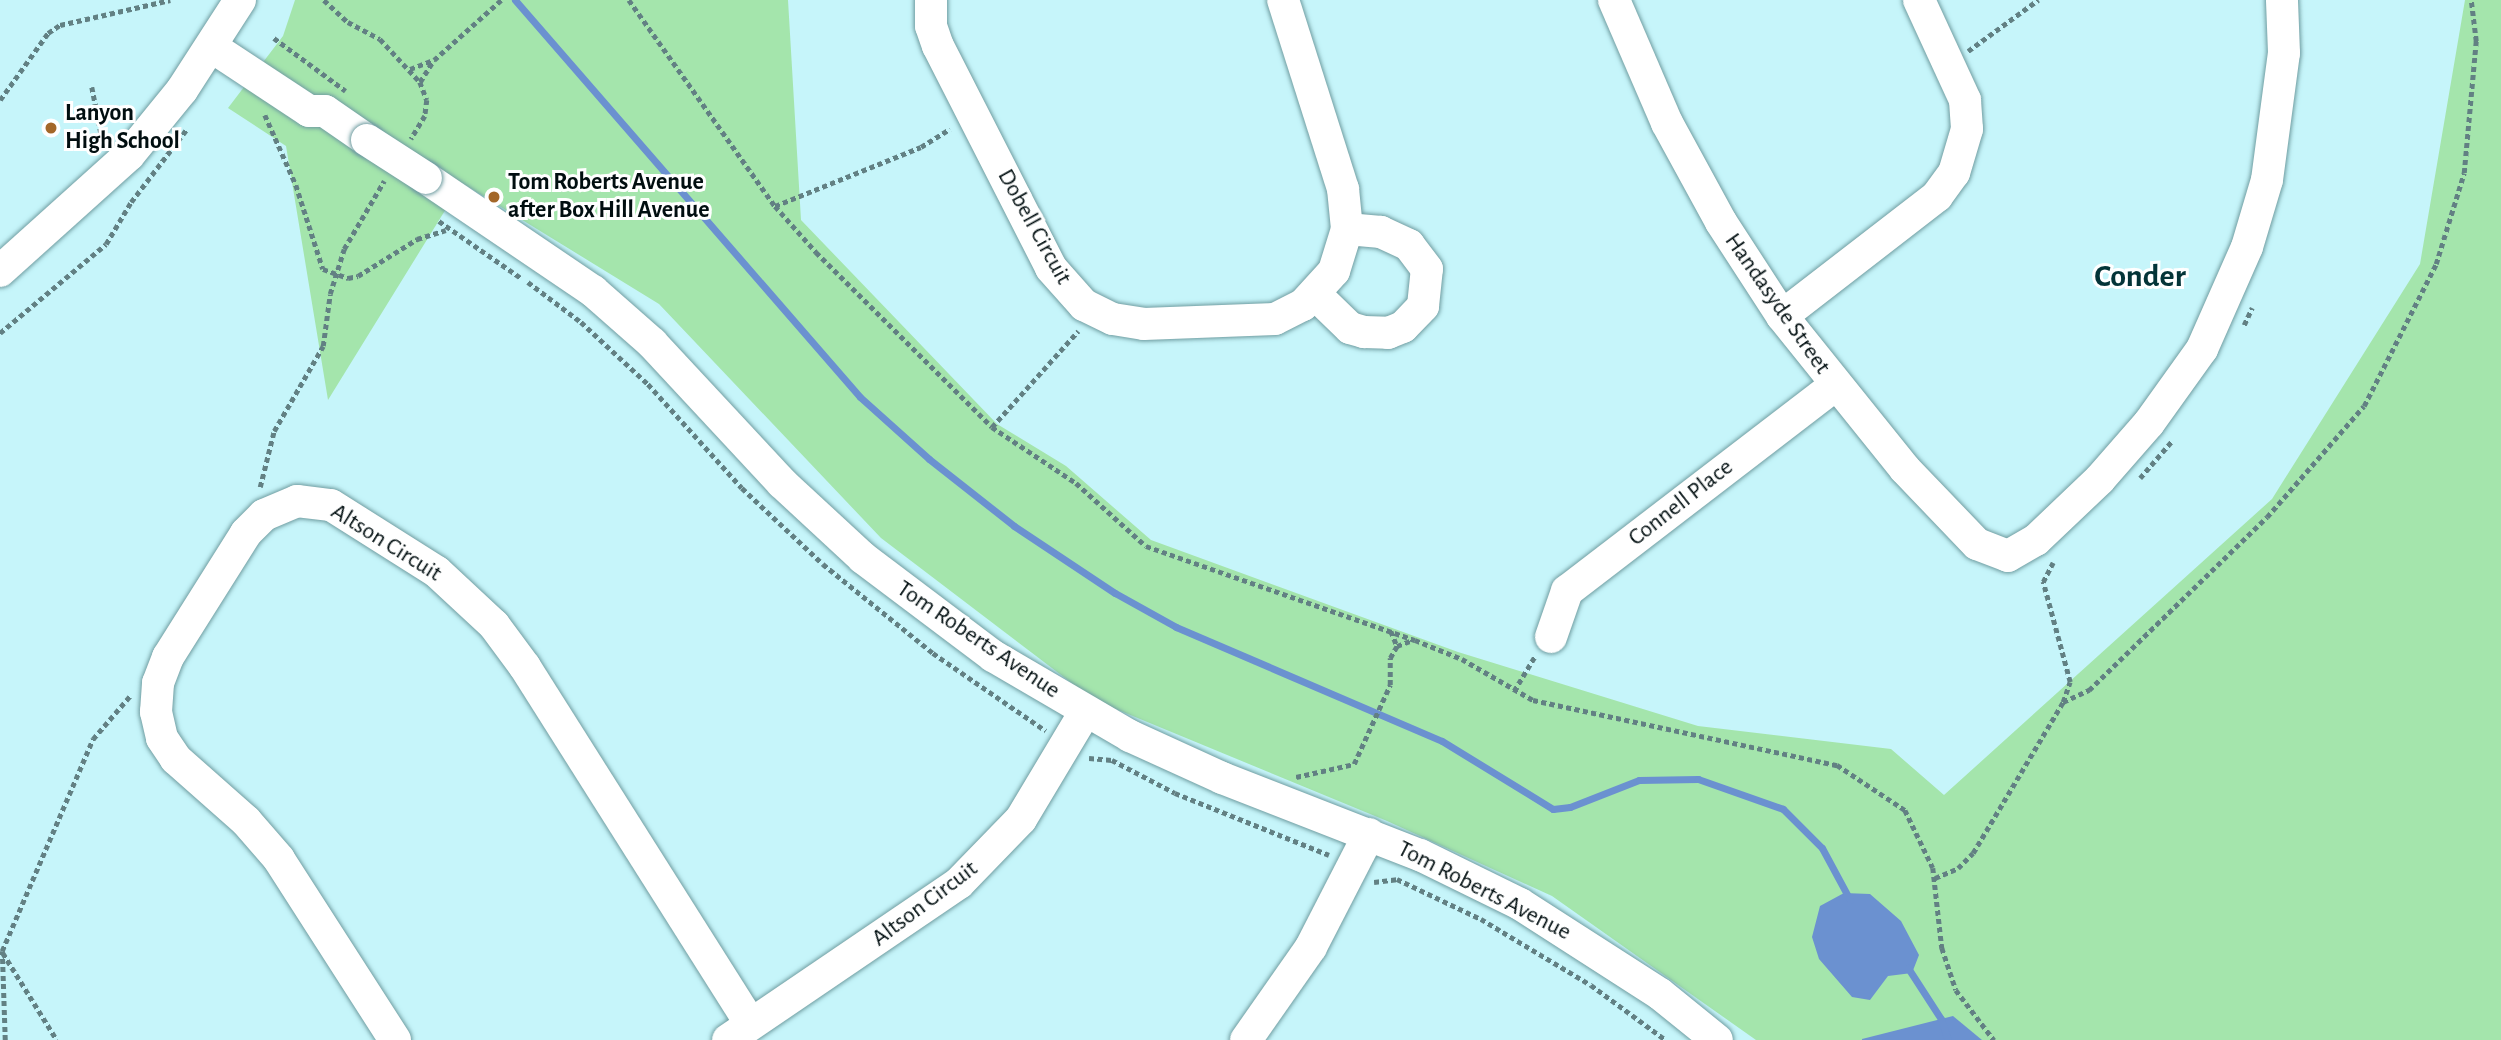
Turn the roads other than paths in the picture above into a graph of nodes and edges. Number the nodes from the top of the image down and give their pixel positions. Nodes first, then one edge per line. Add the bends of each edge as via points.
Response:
1 (240, 0) edge
2 (931, 0) edge
3 (1283, 0) edge
4 (1614, 0) edge
5 (1919, 0) edge
6 (2282, 0) edge
7 (217, 39) junction
8 (1347, 229) junction
9 (0, 271) edge
10 (1316, 295) junction
11 (1782, 316) junction
12 (1834, 386) junction
13 (1551, 637) road end
14 (1086, 712) junction
15 (1369, 834) junction
16 (738, 1031) edge
17 (395, 1040) edge
18 (1246, 1040) edge
19 (1717, 1040) edge

1 - 7 street
2 - 10 street, Dobell Circuit via 931,26 938,46 1051,268 1072,295 1113,319 1144,324 1260,322
3 - 8 street, Dobell Circuit via 1343,188
4 - 11 street, Handasyde Street via 1667,123 1721,222
5 - 11 street via 1965,100 1967,130 1954,173 1937,196
6 - 12 street, Handasyde Street via 2284,53 2267,180 2247,247 2202,349 2149,423 2100,479 2036,540 2008,556 1977,544
7 - 9 street via 129,155
7 - 14 street, Tom Roberts Avenue, bridge via 309,110 325,111 593,291 652,343 782,483 895,584 993,656
8 - 10 street, Dobell Circuit via 1334,271
8 - 10 street via 1381,232 1409,245 1427,269 1423,306 1403,327 1388,333 1364,332 1350,328
11 - 12 street, Handasyde Street
12 - 13 street, Connell Place via 1567,591
14 - 15 street, Tom Roberts Avenue via 1222,778
14 - 16 street, Altson Circuit via 1020,819 960,884
15 - 18 street via 1318,937
15 - 19 street, Tom Roberts Avenue via 1470,879 1567,931 1660,994
16 - 17 street, Altson Circuit via 525,667 494,625 425,565 331,505 297,500 264,514 246,533 169,657 158,683 156,712 162,738 176,759 246,821 279,859

